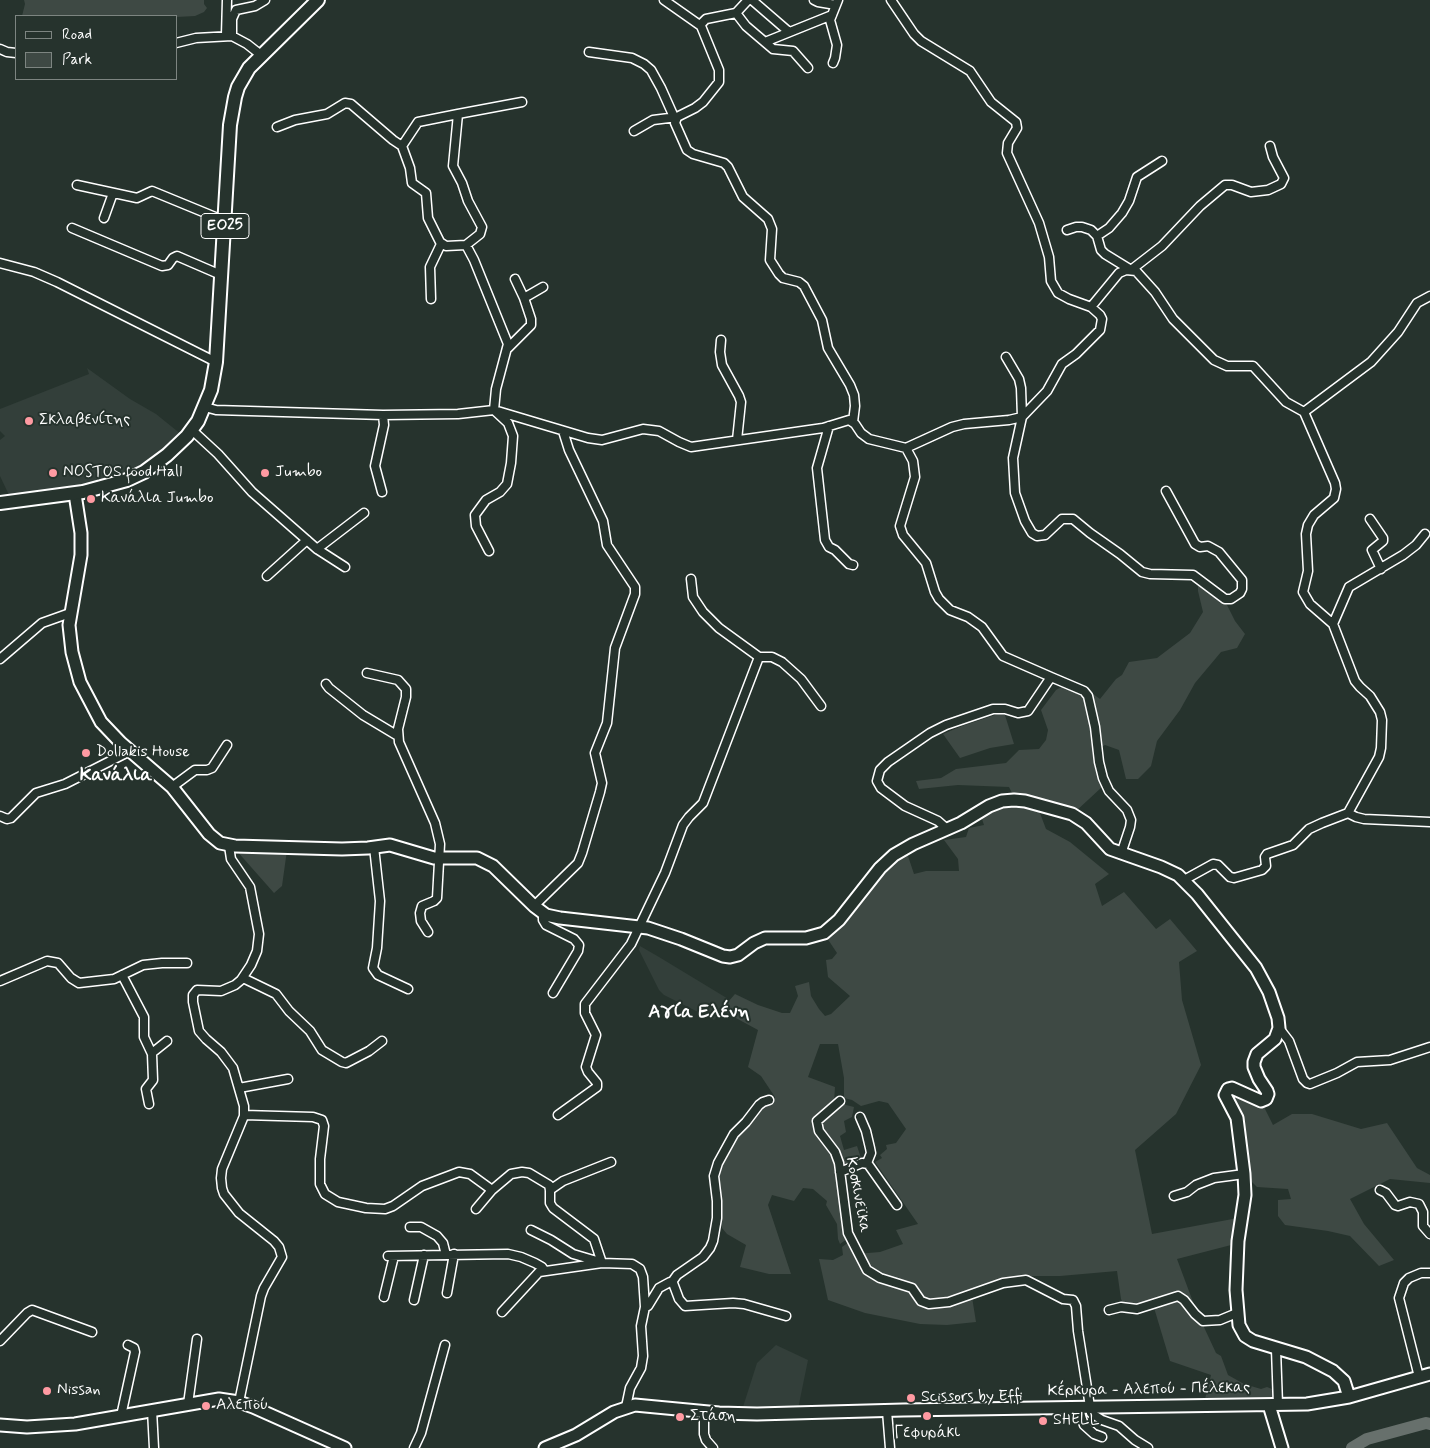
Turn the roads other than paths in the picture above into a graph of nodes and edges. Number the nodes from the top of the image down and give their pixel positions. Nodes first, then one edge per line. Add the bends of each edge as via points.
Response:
1 (227, 0) edge
2 (264, 0) edge
3 (664, 0) edge
4 (750, 0) edge
5 (814, 0) edge
6 (891, 0) edge
7 (315, 1) edge
8 (837, 2) edge
9 (736, 13) junction
10 (832, 15) junction
11 (701, 26) junction
12 (789, 32) junction
13 (229, 36) junction
14 (178, 42) edge
15 (765, 42) junction
16 (0, 49) edge
17 (589, 52) dead end
18 (15, 53) edge
19 (261, 55) junction
20 (833, 63) dead end
21 (808, 68) dead end
22 (522, 102) dead end
23 (458, 114) junction
24 (675, 117) junction
25 (277, 127) dead end
26 (634, 131) dead end
27 (402, 146) junction
28 (1270, 146) dead end
29 (1162, 161) dead end
30 (77, 185) dead end
31 (113, 193) junction
32 (104, 218) dead end
33 (225, 221) junction
34 (72, 228) dead end
35 (1067, 230) dead end
36 (1097, 236) junction
37 (441, 244) junction
38 (466, 245) junction
39 (0, 262) edge
40 (1131, 270) junction
41 (221, 274) junction
42 (515, 279) dead end
43 (543, 287) dead end
44 (1430, 296) edge
45 (524, 298) junction
46 (431, 299) dead end
47 (1091, 307) junction
48 (721, 340) dead end
49 (508, 348) junction
50 (1006, 357) dead end
51 (216, 362) junction
52 (205, 407) junction
53 (494, 410) junction
54 (1304, 412) junction
55 (383, 415) junction
56 (1022, 416) junction
57 (853, 422) junction
58 (830, 426) junction
59 (192, 430) junction
60 (564, 431) junction
61 (737, 440) junction
62 (906, 448) junction
63 (1166, 491) dead end
64 (382, 492) dead end
65 (75, 494) junction
66 (0, 503) edge
67 (364, 513) dead end
68 (1370, 519) dead end
69 (1425, 534) dead end
70 (307, 540) junction
71 (317, 548) junction
72 (489, 551) dead end
73 (853, 565) dead end
74 (345, 567) dead end
75 (1381, 569) junction
76 (266, 576) dead end
77 (691, 579) dead end
78 (70, 613) junction
79 (1333, 624) junction
80 (759, 656) junction
81 (0, 658) edge
82 (367, 673) dead end
83 (1051, 677) junction
84 (326, 684) dead end
85 (821, 706) dead end
86 (398, 736) junction
87 (227, 746) dead end
88 (130, 751) junction
89 (172, 788) junction
90 (1348, 813) junction
91 (0, 816) edge
92 (1430, 822) edge
93 (947, 829) junction
94 (229, 846) junction
95 (374, 847) junction
96 (1121, 854) junction
97 (439, 858) junction
98 (1184, 880) junction
99 (534, 906) junction
100 (543, 914) junction
101 (640, 926) junction
102 (428, 932) dead end
103 (187, 963) dead end
104 (122, 975) junction
105 (243, 978) junction
106 (0, 981) edge
107 (408, 989) dead end
108 (553, 994) dead end
109 (1279, 1028) junction
110 (167, 1041) dead end
111 (382, 1041) dead end
112 (1430, 1047) edge
113 (152, 1052) junction
114 (288, 1080) dead end
115 (239, 1088) junction
116 (770, 1100) dead end
117 (840, 1101) dead end
118 (149, 1104) dead end
119 (244, 1115) junction
120 (558, 1115) dead end
121 (860, 1117) dead end
122 (611, 1162) dead end
123 (867, 1164) junction
124 (840, 1172) junction
125 (1244, 1174) junction
126 (492, 1190) junction
127 (550, 1190) junction
128 (1380, 1190) dead end
129 (1174, 1196) dead end
130 (897, 1205) dead end
131 (476, 1209) dead end
132 (410, 1227) dead end
133 (531, 1230) dead end
134 (1430, 1234) edge
135 (450, 1254) junction
136 (424, 1255) junction
137 (602, 1263) junction
138 (544, 1270) junction
139 (1430, 1273) edge
140 (672, 1282) junction
141 (447, 1293) dead end
142 (384, 1297) dead end
143 (414, 1300) dead end
144 (645, 1307) junction
145 (1109, 1310) dead end
146 (502, 1312) dead end
147 (1237, 1313) junction
148 (786, 1316) dead end
149 (92, 1332) dead end
150 (197, 1339) dead end
151 (0, 1341) edge
152 (128, 1345) dead end
153 (445, 1345) dead end
154 (1276, 1349) junction
155 (1425, 1375) edge
156 (1349, 1397) junction
157 (239, 1402) junction
158 (188, 1404) junction
159 (1274, 1405) junction
160 (626, 1407) junction
161 (1084, 1407) junction
162 (152, 1410) junction
163 (888, 1411) junction
164 (704, 1412) junction
165 (121, 1416) junction
166 (0, 1425) edge
167 (1102, 1437) dead end
168 (154, 1448) edge
169 (345, 1448) edge
170 (414, 1448) edge
171 (547, 1448) edge
172 (713, 1448) edge
173 (890, 1448) edge
174 (1148, 1448) edge
175 (1282, 1448) edge

1 - 13 street
2 - 13 street via 255,6 236,10
3 - 11 street
4 - 9 street
4 - 12 street
5 - 8 street
6 - 47 street via 921,41 970,71 991,102 1016,122 1017,128 1007,146 1007,153 1039,223 1049,257 1051,281 1058,293
7 - 19 main road, ΕΟ25
8 - 10 street
9 - 11 street via 706,19
9 - 15 street
10 - 12 street
10 - 20 street via 830,24 837,45
11 - 24 street via 719,70 719,82 703,102
12 - 15 street
13 - 14 street
13 - 19 street
15 - 21 street via 775,50 794,51
16 - 18 street
17 - 24 street via 632,58 644,64 651,70
19 - 33 main road, ΕΟ25 via 243,77 233,106
22 - 23 street
23 - 27 street via 418,122
23 - 38 street via 453,166 482,227 480,234
24 - 26 street via 653,120
24 - 57 street via 687,150 724,163 743,197 768,219 772,229 770,260 783,278 804,286 822,320 828,348 854,395
25 - 27 street via 327,114 349,103
27 - 37 street via 412,183 426,193 428,218
28 - 40 street via 1284,178 1281,184 1251,192 1225,185 1162,246
29 - 36 street via 1137,177 1122,212 1109,228
30 - 31 street
31 - 32 street
31 - 33 street via 138,198 152,192
33 - 41 main road, ΕΟ25
34 - 41 street via 162,266 177,256
35 - 36 street via 1082,227
36 - 40 street via 1105,254
37 - 38 street
37 - 46 street via 430,267
38 - 49 street
39 - 51 street via 57,282
40 - 47 street via 1117,275
40 - 54 street via 1141,274 1174,319 1214,360 1226,366 1252,366 1286,402
41 - 51 main road, ΕΟ25
42 - 45 street
43 - 45 street
44 - 54 street via 1417,303 1398,332 1371,362
45 - 49 street via 531,325
47 - 56 street via 1102,319 1100,330 1062,364 1047,391
48 - 61 street via 722,365 740,402
49 - 53 street via 496,389
50 - 56 street via 1020,384
51 - 52 main road, ΕΟ25
52 - 55 street via 216,410
52 - 59 main road, ΕΟ25
53 - 55 street
53 - 60 street
53 - 72 street via 511,427 513,442 507,484 486,500 475,515 476,526
54 - 79 street via 1336,489 1334,498 1314,515 1308,525 1308,571 1303,592 1310,604
55 - 64 street via 384,425 375,466
56 - 62 street via 952,426
56 - 63 street via 1013,458 1015,493 1025,521 1034,534 1045,535 1062,519 1073,518 1142,572 1193,575 1225,599 1231,599 1240,593 1242,580 1219,552 1195,544
57 - 58 street via 846,420
57 - 62 street via 869,439
58 - 61 street
58 - 73 street via 817,468 825,540 829,547
59 - 65 main road, ΕΟ25 via 144,472 112,485
59 - 70 street via 252,492
60 - 61 street via 602,440 644,429 659,431 691,447
60 - 99 street via 569,450 603,521 607,545 635,587 635,594 614,648 607,723 595,753 602,783 582,853 578,862
62 - 83 street via 913,461 915,477 900,526 903,535 926,563 939,599 950,610 982,627 1003,656
65 - 66 main road, ΕΟ25
65 - 78 street via 81,555
67 - 71 street
68 - 75 street via 1383,538 1372,552
69 - 75 street via 1416,545
70 - 71 street
70 - 76 street
71 - 74 street
75 - 79 street via 1349,587
77 - 80 street via 693,597 703,612 718,628
78 - 81 street via 42,623
78 - 88 street via 72,652 80,682 101,722
79 - 90 street via 1355,681 1380,712 1383,728 1379,757
80 - 85 street via 785,664
80 - 101 street via 707,796 683,825
82 - 86 street via 394,678 404,685 406,697
83 - 93 street via 1028,711 1018,713 993,709 946,725 888,762 878,772 877,782 885,792 907,807 936,819
83 - 96 street via 1084,691 1090,701 1102,778 1131,820
84 - 86 street via 363,715
86 - 97 street via 437,830
87 - 89 street via 211,769 195,770
88 - 89 street
88 - 91 street via 65,784 36,793 12,818
89 - 94 street via 212,838
90 - 92 street via 1364,819
90 - 98 street via 1309,829 1292,844 1267,854 1266,866 1262,870 1234,878 1213,864
93 - 96 street via 994,804 1025,801 1077,816 1107,847
93 - 101 street via 894,855 836,924 816,936 765,938 738,955 726,957
94 - 95 street
94 - 105 street via 231,859 250,887 259,934 255,958
95 - 97 street via 394,845
95 - 107 street via 380,901 373,968 378,975
96 - 98 street via 1167,870
97 - 99 street via 470,857 485,861
97 - 102 street via 437,898 422,906 420,913
98 - 109 street via 1256,968 1269,992
99 - 100 street
100 - 101 street
100 - 108 street via 546,925 574,939 579,945
101 - 120 street via 624,955 585,1004 585,1013 596,1034 586,1067 598,1083 597,1087
103 - 104 street via 143,965
104 - 106 street via 110,980 79,983 58,963 47,961
104 - 113 street via 144,1017 144,1037
105 - 111 street via 276,994 310,1031 322,1050 342,1062 369,1051
105 - 115 street via 235,986 221,991 197,990 193,998 199,1031 230,1064
109 - 112 street via 1289,1041 1303,1079 1310,1084 1357,1062 1390,1060
109 - 125 street via 1254,1062 1268,1094 1266,1099 1261,1101 1232,1088 1226,1092 1237,1118
110 - 113 street
113 - 118 street via 153,1079 146,1090
114 - 115 street
115 - 119 street
116 - 140 street via 759,1105 734,1134 715,1170 717,1218 710,1248
117 - 124 street, Κοσκινεϊκα via 817,1121 819,1131 835,1152
119 - 126 street via 313,1117 324,1121 320,1184 325,1194 338,1202 386,1209 418,1188 459,1172 470,1174
119 - 157 street via 224,1164 222,1188 239,1212 280,1247 282,1257 261,1296
121 - 123 street via 871,1153
122 - 127 street
123 - 124 street
123 - 130 street
124 - 161 street, Κοσκινεϊκα via 848,1233 861,1262 872,1274 915,1290 924,1304 949,1302 1026,1280 1075,1302
125 - 129 street via 1214,1178
125 - 147 street via 1245,1195 1236,1274
126 - 127 street via 511,1174 522,1172 545,1182
126 - 131 street
127 - 137 street via 552,1207 594,1239
128 - 134 street via 1395,1205 1419,1204 1424,1212 1423,1226
132 - 135 street via 421,1227 437,1236
133 - 137 street via 573,1254
135 - 136 street
135 - 138 street via 514,1255
135 - 141 street
136 - 142 street via 391,1256
136 - 143 street
137 - 138 street
137 - 144 street via 632,1264 640,1270 644,1277
138 - 146 street via 534,1276
139 - 155 street via 1409,1278 1400,1298
140 - 144 street via 658,1288
140 - 148 street via 685,1306 744,1304
144 - 160 street via 641,1326 641,1368 630,1388
145 - 147 street via 1121,1307 1137,1309 1178,1296 1203,1321 1220,1320
147 - 154 street via 1245,1336
149 - 151 street via 32,1310
150 - 158 street
152 - 165 street via 135,1352
153 - 170 street
154 - 156 street via 1306,1357 1333,1371 1344,1381
154 - 159 street
155 - 156 street, Κέρκυρα - Αλεπού - Πέλεκας
156 - 159 street, Κέρκυρα - Αλεπού - Πέλεκας via 1316,1404
157 - 158 street via 219,1399
157 - 169 street
158 - 162 street
159 - 161 street, Κέρκυρα - Αλεπού - Πέλεκας
159 - 175 street
160 - 164 street, Κέρκυρα - Αλεπού - Πέλεκας via 641,1405
160 - 171 street, Κέρκυρα - Αλεπού - Πέλεκας
161 - 163 street, Κέρκυρα - Αλεπού - Πέλεκας
161 - 167 street via 1084,1425
161 - 174 street via 1096,1417 1119,1426
162 - 165 street
162 - 168 street
163 - 164 street, Κέρκυρα - Αλεπού - Πέλεκας
163 - 173 street
164 - 172 street via 704,1434
165 - 166 street via 62,1426

